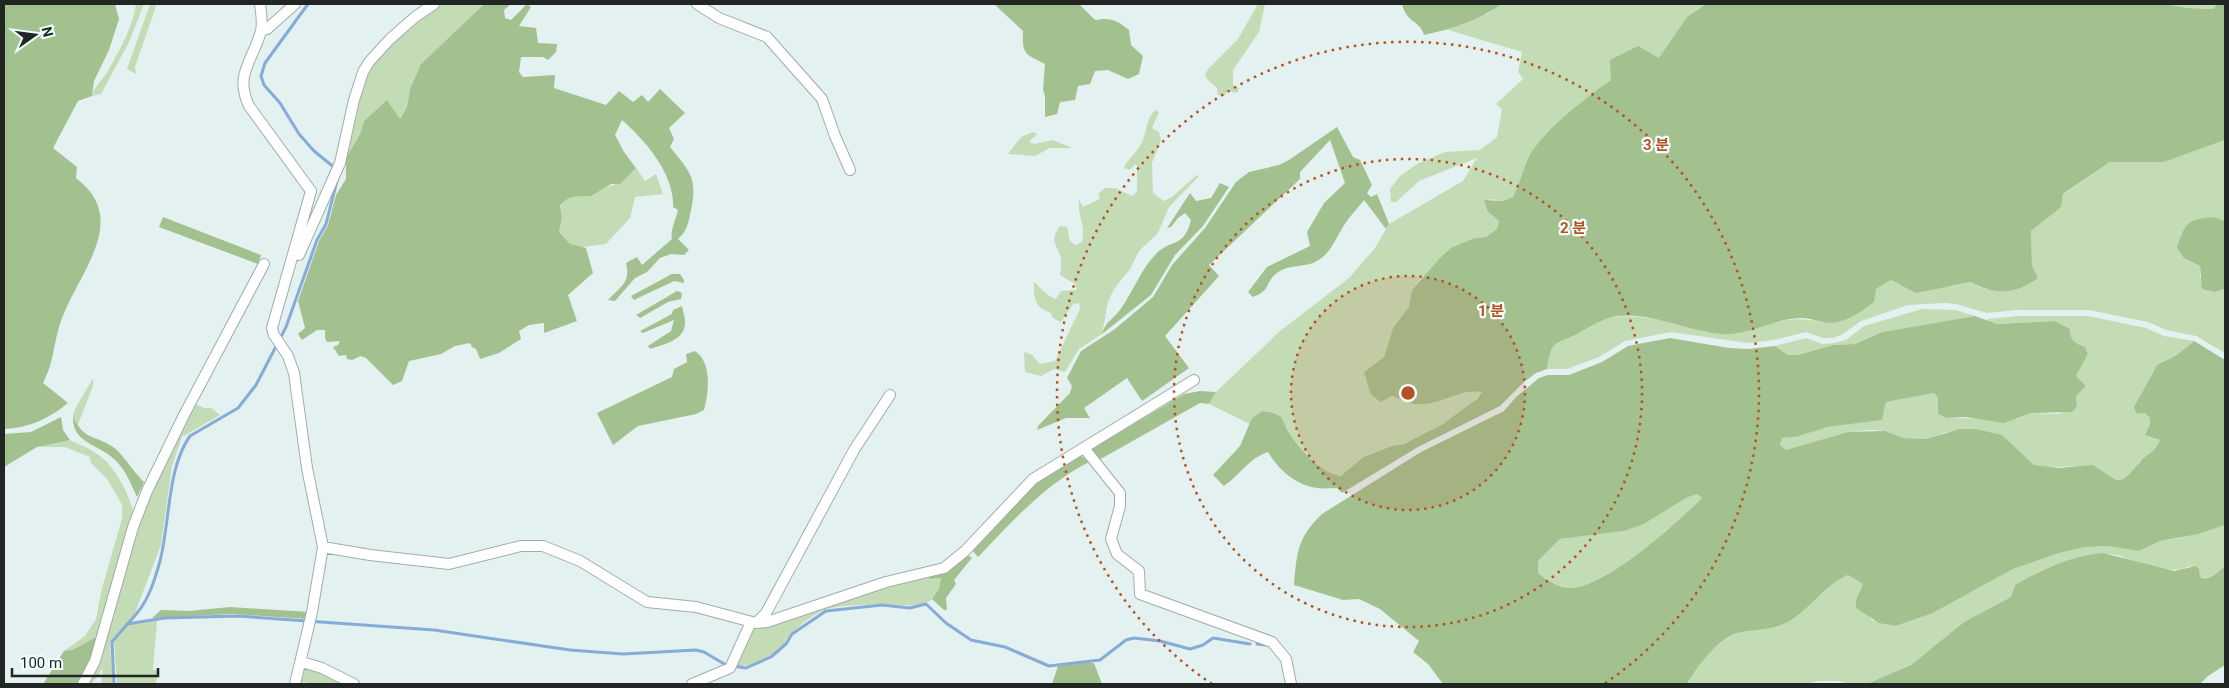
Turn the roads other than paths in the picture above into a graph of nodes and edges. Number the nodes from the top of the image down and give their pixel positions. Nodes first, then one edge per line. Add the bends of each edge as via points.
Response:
1 (260, 4) edge
2 (268, 4) edge
3 (295, 4) edge
4 (434, 4) edge
5 (699, 4) edge
6 (262, 30) junction
7 (850, 170) dead end
8 (264, 264) dead end
9 (282, 296) junction
10 (1194, 380) dead end
11 (890, 395) dead end
12 (1084, 448) junction
13 (323, 547) junction
14 (754, 623) junction
15 (302, 662) junction
16 (83, 684) edge
17 (295, 684) edge
18 (354, 684) edge
19 (692, 684) edge
20 (1291, 684) edge

1 - 6 street
2 - 6 street
3 - 6 street
4 - 9 street via 390,39 363,72 340,163
5 - 7 street via 719,18 767,37 822,99
6 - 9 street via 244,76 243,93 311,191
8 - 16 street via 147,491 133,527 95,660
9 - 13 street via 272,328 294,374 307,468
10 - 12 street
11 - 14 street via 854,450 766,613
12 - 14 street via 1033,480 965,551 944,568 886,582 767,622
12 - 20 street via 1120,493 1111,539 1117,554 1139,571 1140,594 1272,642 1286,659
13 - 14 street via 449,564 533,544 580,561 647,602 696,607
13 - 15 street
14 - 19 street via 732,663
15 - 17 street
15 - 18 street

